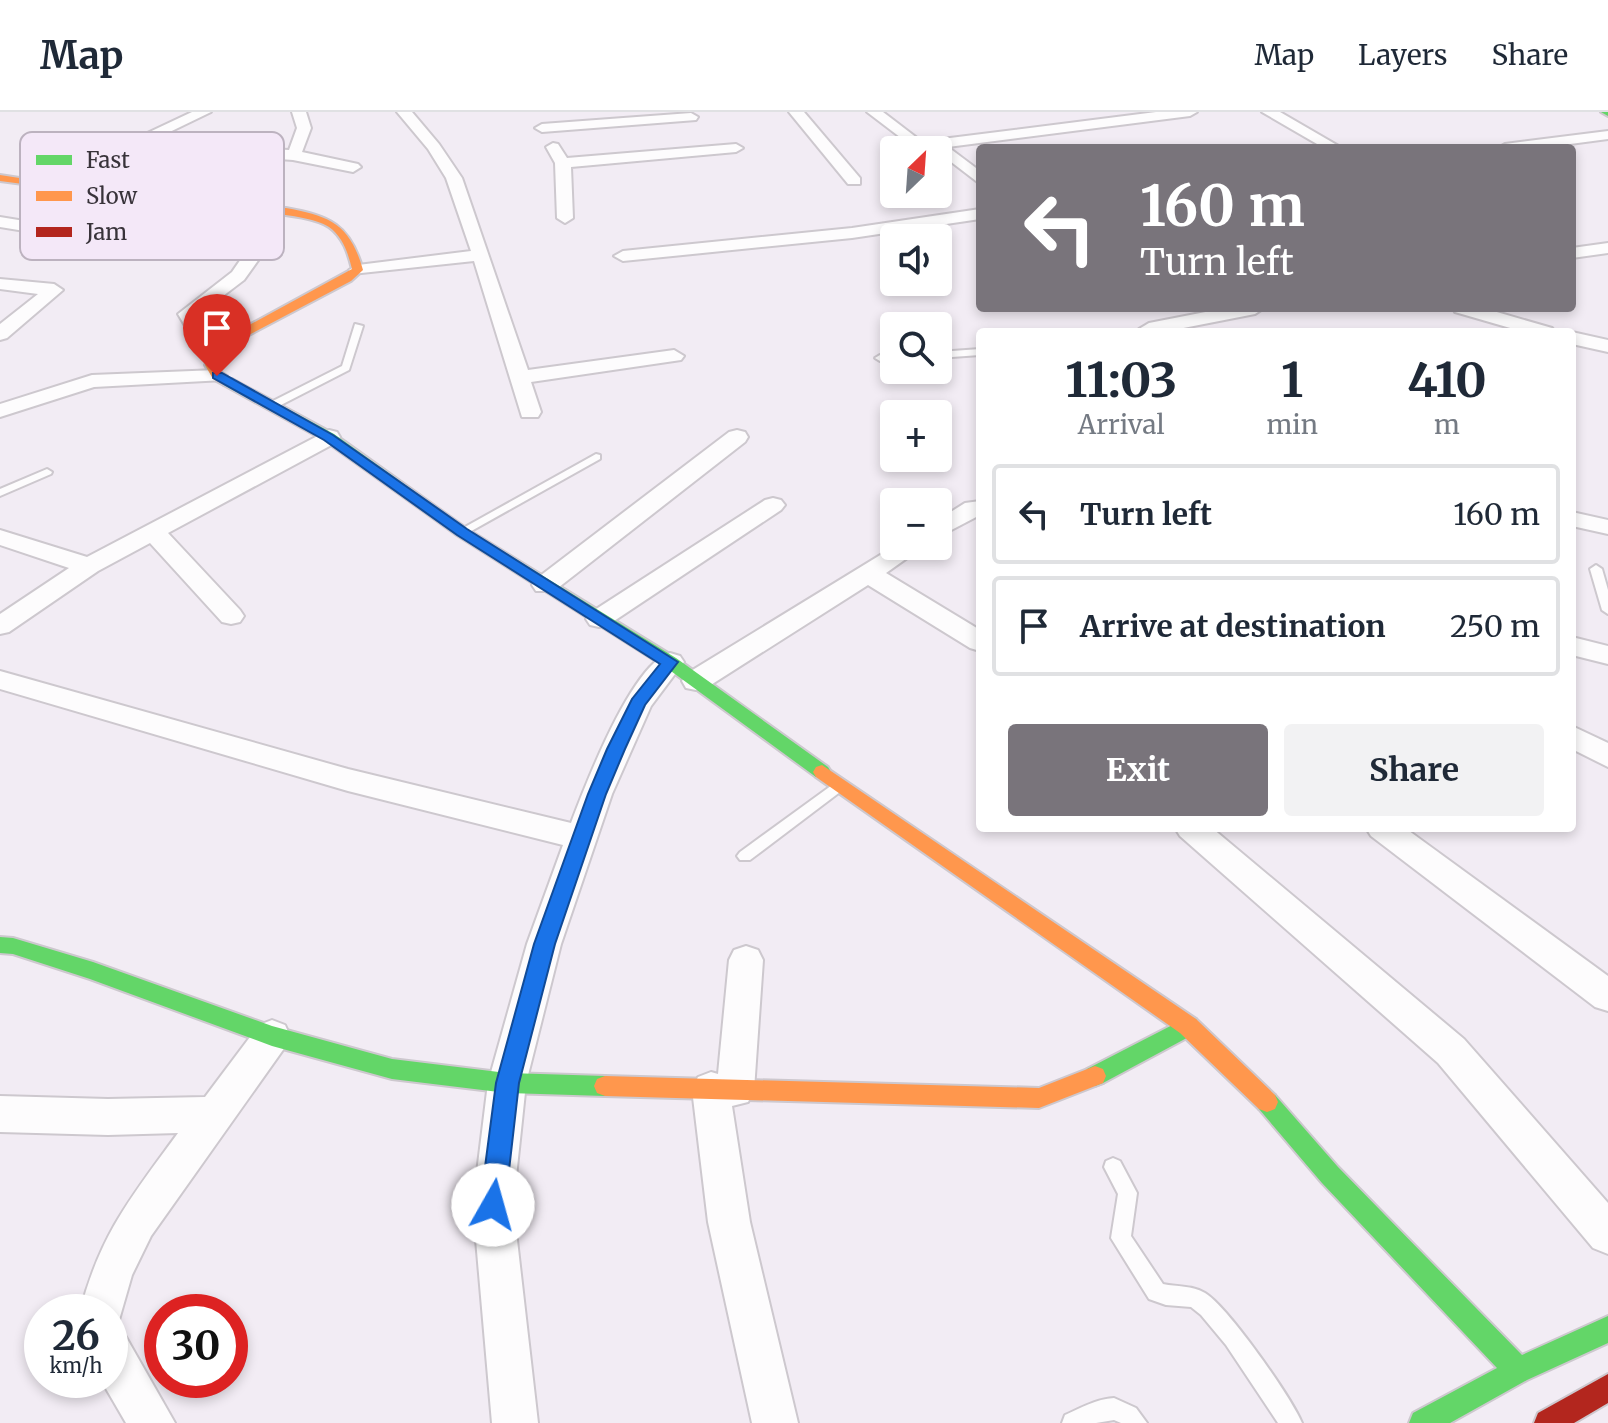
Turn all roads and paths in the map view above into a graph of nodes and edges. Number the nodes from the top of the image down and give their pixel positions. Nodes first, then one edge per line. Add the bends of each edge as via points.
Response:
1 (173, 112) edge
2 (299, 112) edge
3 (404, 112) edge
4 (530, 112) edge
5 (796, 112) edge
6 (874, 112) edge
7 (1190, 112) edge
8 (1269, 112) edge
9 (200, 114) edge
10 (691, 117) dead end
11 (542, 128) junction
12 (159, 132) edge
13 (1608, 135) edge
14 (907, 136) edge
15 (1328, 144) edge
16 (1537, 144) edge
17 (736, 148) dead end
18 (284, 155) edge
19 (293, 155) junction
20 (563, 163) junction
21 (353, 167) dead end
22 (976, 176) edge
23 (0, 178) edge
24 (20, 181) edge
25 (854, 181) dead end
26 (284, 212) edge
27 (976, 215) edge
28 (565, 218) dead end
29 (0, 222) edge
30 (20, 225) edge
31 (1608, 248) edge
32 (1576, 252) edge
33 (479, 255) junction
34 (623, 256) dead end
35 (249, 260) edge
36 (358, 270) junction
37 (0, 284) edge
38 (1235, 312) edge
39 (1468, 312) edge
40 (1487, 325) edge
41 (358, 326) dead end
42 (1154, 328) edge
43 (1512, 328) edge
44 (0, 334) edge
45 (1576, 339) edge
46 (224, 344) junction
47 (1608, 346) edge
48 (976, 352) edge
49 (952, 354) edge
50 (674, 356) dead end
51 (217, 376) junction
52 (520, 377) junction
53 (273, 405) junction
54 (0, 411) edge
55 (530, 412) dead end
56 (329, 437) junction
57 (737, 437) dead end
58 (596, 457) dead end
59 (47, 472) dead end
60 (0, 493) edge
61 (773, 505) dead end
62 (976, 508) edge
63 (1576, 520) edge
64 (952, 521) edge
65 (1608, 527) edge
66 (152, 531) junction
67 (462, 532) junction
68 (0, 537) edge
69 (889, 560) edge
70 (89, 566) junction
71 (1596, 569) dead end
72 (867, 573) junction
73 (545, 585) junction
74 (1608, 610) edge
75 (231, 616) dead end
76 (599, 619) junction
77 (0, 626) edge
78 (976, 640) edge
79 (1576, 647) edge
80 (1608, 655) edge
81 (683, 672) junction
82 (0, 680) edge
83 (1576, 738) edge
84 (1608, 756) edge
85 (839, 784) junction
86 (1196, 832) edge
87 (1387, 832) edge
88 (581, 838) junction
89 (745, 856) dead end
90 (0, 945) edge
91 (746, 960) dead end
92 (1608, 996) edge
93 (1188, 1026) junction
94 (272, 1036) junction
95 (507, 1083) junction
96 (723, 1090) junction
97 (0, 1114) edge
98 (215, 1114) junction
99 (1113, 1167) dead end
100 (1608, 1234) edge
101 (106, 1294) edge
102 (1608, 1329) edge
103 (1518, 1371) junction
104 (128, 1383) edge
105 (1608, 1388) edge
106 (1557, 1421) edge
107 (152, 1423) edge
108 (515, 1423) edge
109 (775, 1423) edge
110 (1073, 1423) edge
111 (1136, 1423) edge
112 (1291, 1423) edge
113 (1423, 1423) edge

1 - 9 street
2 - 19 street via 304,130
3 - 33 street via 454,178
4 - 11 street
5 - 25 street
6 - 14 street
7 - 22 street via 942,143 946,154
8 - 15 street
9 - 12 street
10 - 11 street
11 - 20 street
13 - 16 street
17 - 20 street
18 - 19 street
19 - 21 street
20 - 28 street
23 - 24 street
26 - 36 street via 332,223 344,235
27 - 34 street
29 - 30 street
31 - 32 street
33 - 36 street
33 - 52 street
35 - 46 street via 238,276 188,314 197,330
36 - 46 street
37 - 44 street via 54,290
38 - 42 street
39 - 40 street
40 - 43 street
41 - 53 lane via 346,368
45 - 47 street
46 - 51 street via 211,365
48 - 49 lane
50 - 52 street
51 - 53 street
51 - 54 street via 92,381
52 - 55 street
53 - 56 street
56 - 66 street
56 - 67 street
57 - 73 street
58 - 67 lane
59 - 60 lane
61 - 76 street
62 - 64 street
63 - 65 street
66 - 70 street
66 - 75 street
67 - 73 street
68 - 70 street
69 - 72 street
70 - 77 street
71 - 74 lane
72 - 78 street
72 - 81 street
73 - 76 street
76 - 81 street
79 - 80 street
81 - 85 street
81 - 88 street via 638,703
82 - 88 street via 348,780
83 - 84 street
85 - 89 lane
85 - 93 street
86 - 100 street via 1451,1051
87 - 92 street
88 - 95 street via 544,944
90 - 94 street via 93,971
91 - 96 street
93 - 96 street via 1119,1065 1039,1098
93 - 103 street via 1255,1088 1330,1175
94 - 95 street via 392,1069
94 - 98 street
95 - 96 street
95 - 108 street via 493,1205
96 - 109 street via 729,1222
97 - 98 street
98 - 101 street via 137,1222 112,1270
99 - 112 lane via 1128,1193 1124,1247 1156,1292 1184,1294 1207,1307
102 - 103 street
103 - 113 street
104 - 107 street
105 - 106 street
110 - 111 lane via 1106,1407 1118,1408

